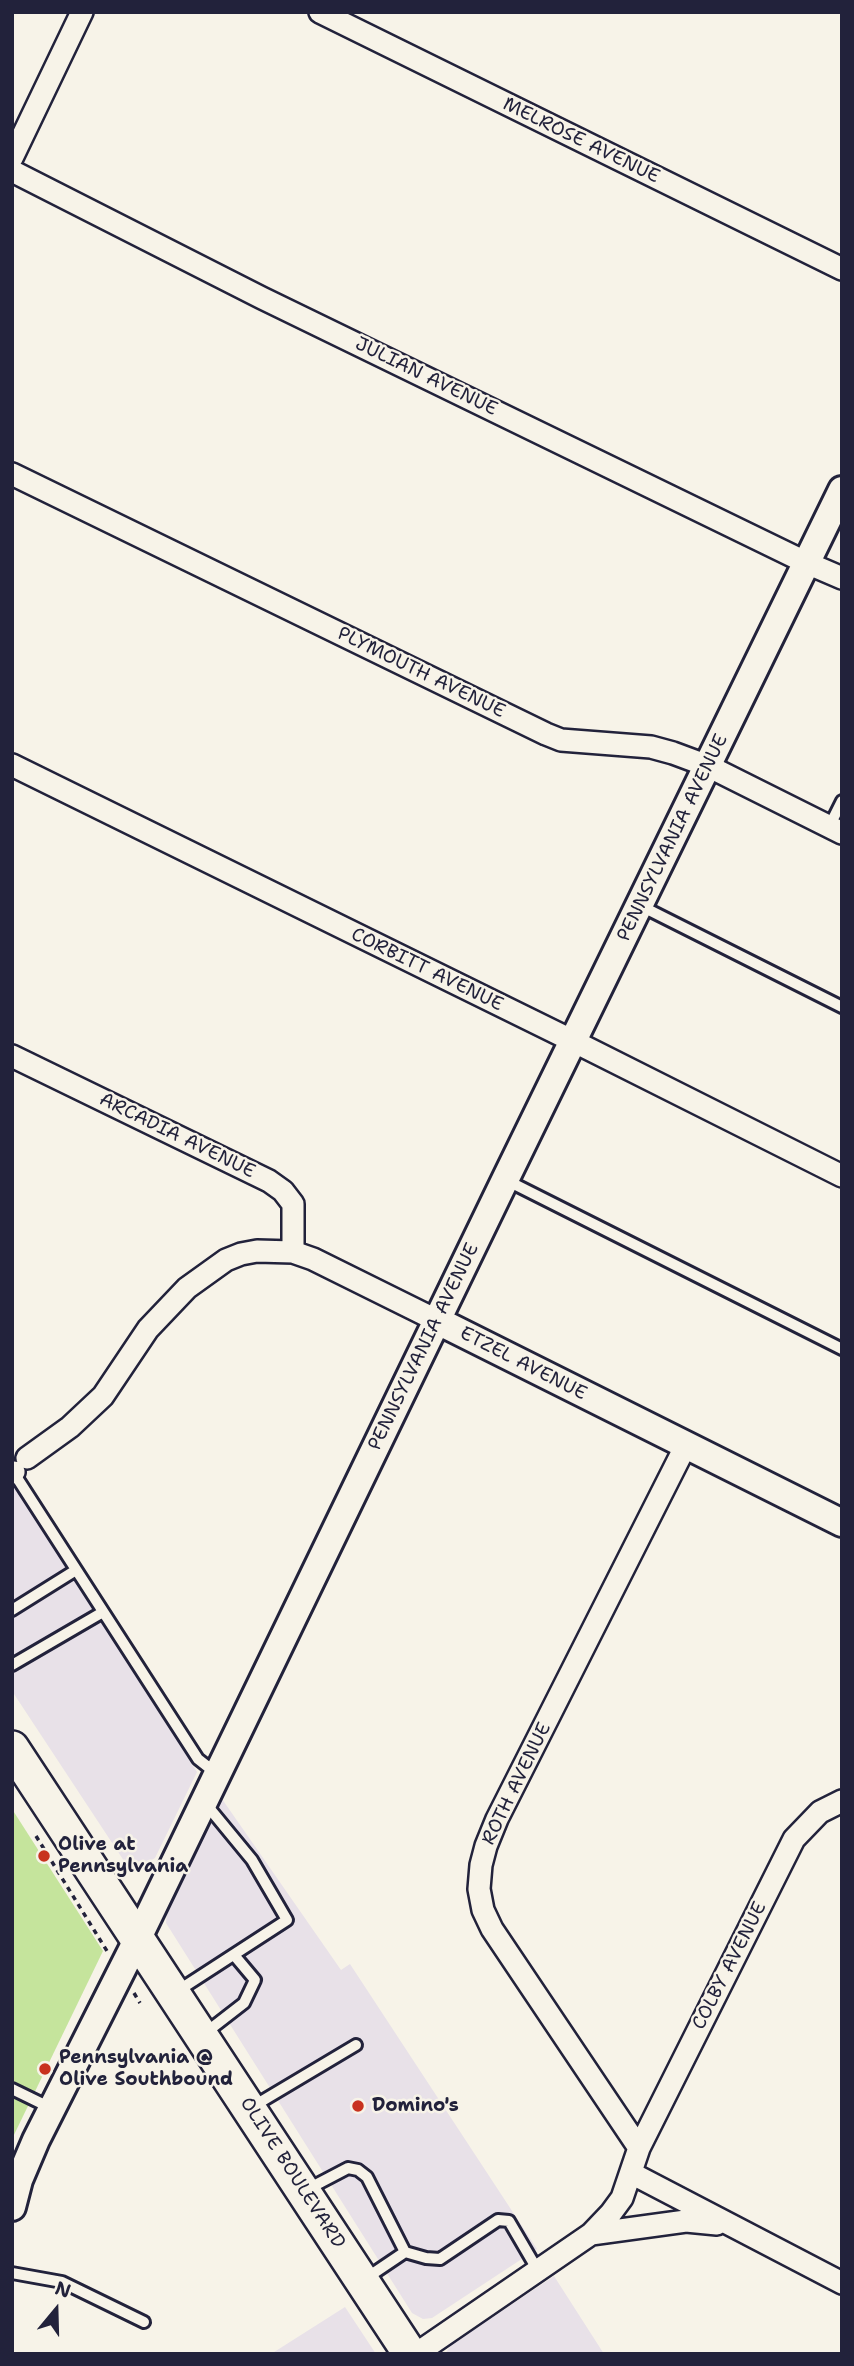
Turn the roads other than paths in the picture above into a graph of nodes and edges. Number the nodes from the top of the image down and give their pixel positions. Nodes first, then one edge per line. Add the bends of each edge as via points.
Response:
1 (82, 12) edge
2 (320, 12) edge
3 (12, 159) edge
4 (12, 172) edge
5 (842, 269) edge
6 (12, 474) edge
7 (842, 490) edge
8 (807, 563) junction
9 (842, 578) edge
10 (12, 765) edge
11 (708, 766) junction
12 (842, 801) edge
13 (836, 830) edge
14 (639, 905) junction
15 (842, 1007) edge
16 (573, 1041) junction
17 (12, 1056) edge
18 (842, 1177) edge
19 (505, 1180) junction
20 (293, 1252) junction
21 (436, 1320) junction
22 (842, 1349) edge
23 (686, 1446) junction
24 (16, 1468) edge
25 (842, 1523) edge
26 (76, 1570) junction
27 (12, 1610) edge
28 (103, 1612) junction
29 (12, 1665) edge
30 (12, 1748) edge
31 (217, 1774) junction
32 (842, 1801) edge
33 (202, 1806) junction
34 (138, 1938) junction
35 (234, 1955) junction
36 (174, 1993) junction
37 (202, 2036) junction
38 (356, 2045) dead end
39 (12, 2089) edge
40 (51, 2108) junction
41 (250, 2109) junction
42 (639, 2148) junction
43 (631, 2174) junction
44 (304, 2192) junction
45 (12, 2207) edge
46 (728, 2225) junction
47 (591, 2234) junction
48 (405, 2252) junction
49 (537, 2269) junction
50 (12, 2273) edge
51 (362, 2280) junction
52 (842, 2283) edge
53 (144, 2322) dead end
54 (410, 2354) edge
55 (416, 2354) edge

1 - 3 street
2 - 5 street, MELROSE AVENUE
4 - 8 street, JULIAN AVENUE
6 - 11 street, PLYMOUTH AVENUE via 545,734 584,743 651,747
7 - 8 street, PENNSYLVANIA AVENUE
8 - 9 street, JULIAN AVENUE
8 - 11 street, PENNSYLVANIA AVENUE
10 - 16 street, CORBITT AVENUE
11 - 13 street, PLYMOUTH AVENUE
11 - 14 street, PENNSYLVANIA AVENUE
12 - 13 lane
14 - 15 lane
14 - 16 street, PENNSYLVANIA AVENUE
16 - 18 street, CORBITT AVENUE
16 - 19 street, PENNSYLVANIA AVENUE
17 - 20 street, ARCADIA AVENUE via 284,1191 293,1204
19 - 21 street, PENNSYLVANIA AVENUE
19 - 22 lane
20 - 21 street, ETZEL AVENUE
20 - 24 street, ETZEL AVENUE via 241,1254 207,1272 148,1329 103,1396
21 - 23 street, ETZEL AVENUE
21 - 31 street, PENNSYLVANIA AVENUE
23 - 25 street, ETZEL AVENUE
23 - 42 street, ROTH AVENUE via 497,1819 481,1865 479,1889 492,1929
24 - 26 lane
26 - 27 lane
26 - 28 lane
28 - 29 lane
28 - 31 lane via 198,1759
30 - 34 main road, OLIVE BOULEVARD
31 - 33 street, PENNSYLVANIA AVENUE
32 - 42 street, COLBY AVENUE via 820,1812 794,1839
33 - 34 street, PENNSYLVANIA AVENUE
33 - 35 lane via 210,1809 252,1860 287,1920
34 - 36 main road, OLIVE BOULEVARD
34 - 40 street, PENNSYLVANIA AVENUE
35 - 36 lane
35 - 37 lane via 255,1980 244,2003
36 - 37 main road, OLIVE BOULEVARD
37 - 41 main road, OLIVE BOULEVARD
38 - 41 lane
39 - 40 lane
40 - 45 street, PENNSYLVANIA AVENUE
41 - 44 main road, OLIVE BOULEVARD
42 - 43 street, COLBY AVENUE
43 - 46 street
43 - 47 street, COLBY AVENUE via 622,2198
44 - 48 lane via 348,2168 358,2170 367,2177
44 - 51 main road, OLIVE BOULEVARD
46 - 47 street via 686,2221
46 - 52 street
47 - 49 street
48 - 49 lane via 440,2259 498,2220 509,2221
48 - 51 lane
49 - 55 street
50 - 53 lane via 62,2282
51 - 54 main road, OLIVE BOULEVARD

